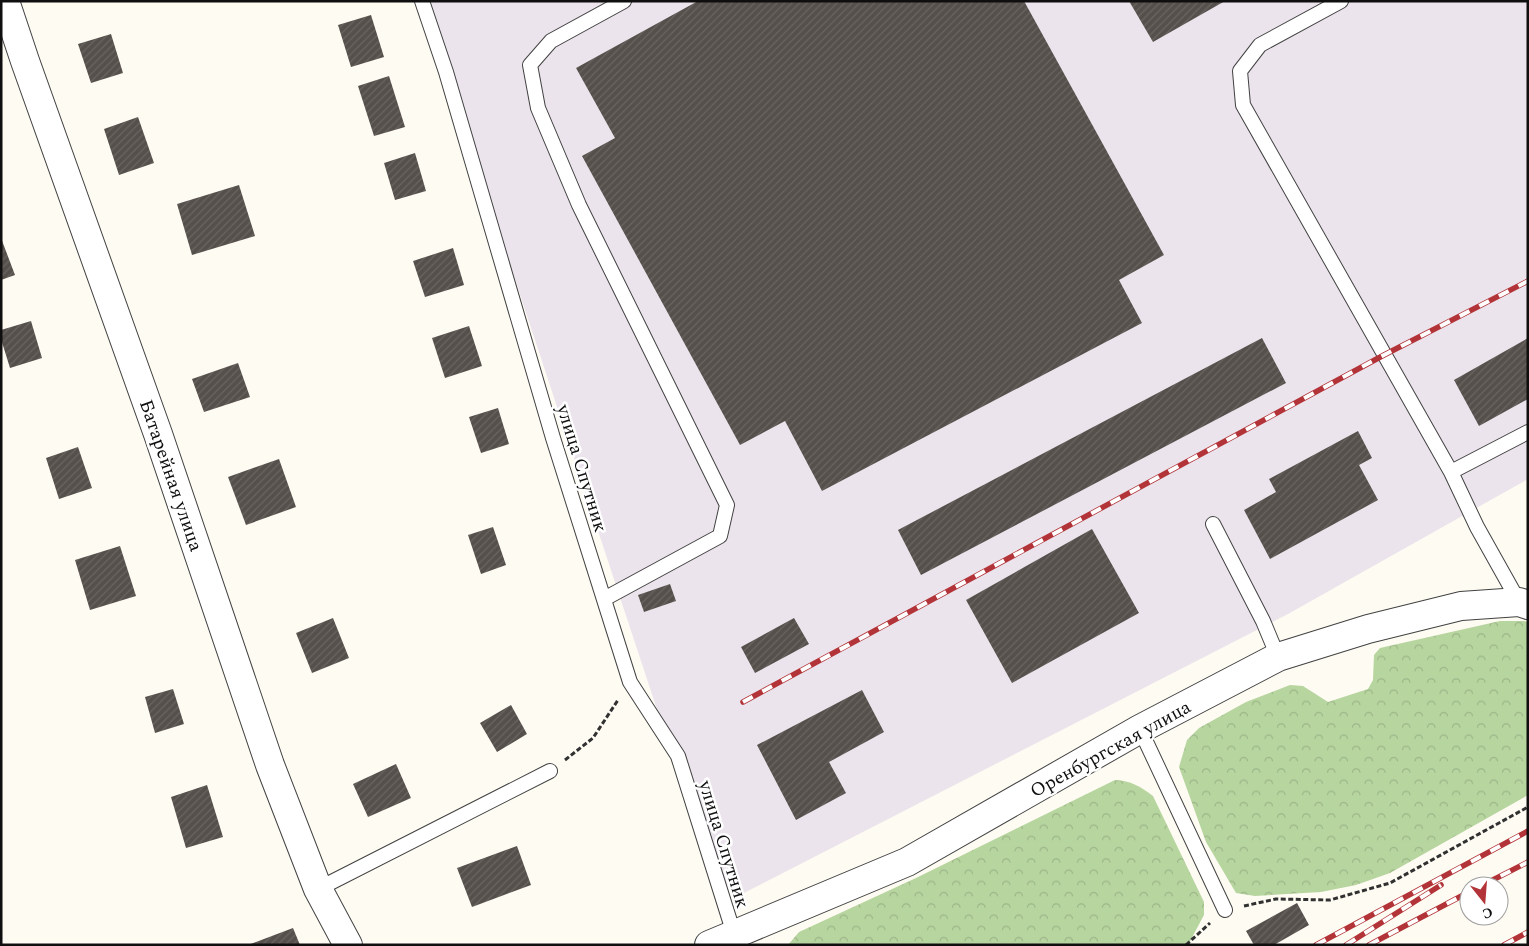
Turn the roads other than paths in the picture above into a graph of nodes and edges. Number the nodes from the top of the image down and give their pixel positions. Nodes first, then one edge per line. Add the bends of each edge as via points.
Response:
1 (5, 1) edge
2 (422, 1) edge
3 (624, 1) edge
4 (1341, 1) edge
5 (1528, 432) edge
6 (1451, 472) junction
7 (1213, 524) dead end
8 (604, 599) junction
9 (1524, 604) edge
10 (1278, 657) junction
11 (1140, 729) junction
12 (550, 771) road end
13 (318, 889) junction
14 (1225, 910) road end
15 (738, 939) edge
16 (348, 945) edge
17 (709, 945) edge

1 - 13 street, Батарейная улица via 158,434 270,765
2 - 8 lane, улица Спутник
3 - 8 lane via 551,41 530,65 538,108 579,205 727,505 720,536
4 - 6 lane via 1260,46 1240,71 1243,105
5 - 6 lane
6 - 9 lane via 1477,527
7 - 10 lane
8 - 15 lane, улица Спутник via 630,682 678,756
9 - 10 street, Оренбургская улица via 1461,606 1368,629
10 - 11 street, Оренбургская улица
11 - 14 lane
11 - 15 street, Оренбургская улица via 906,862
12 - 13 lane
13 - 16 street, Батарейная улица
15 - 17 street, Оренбургская улица

